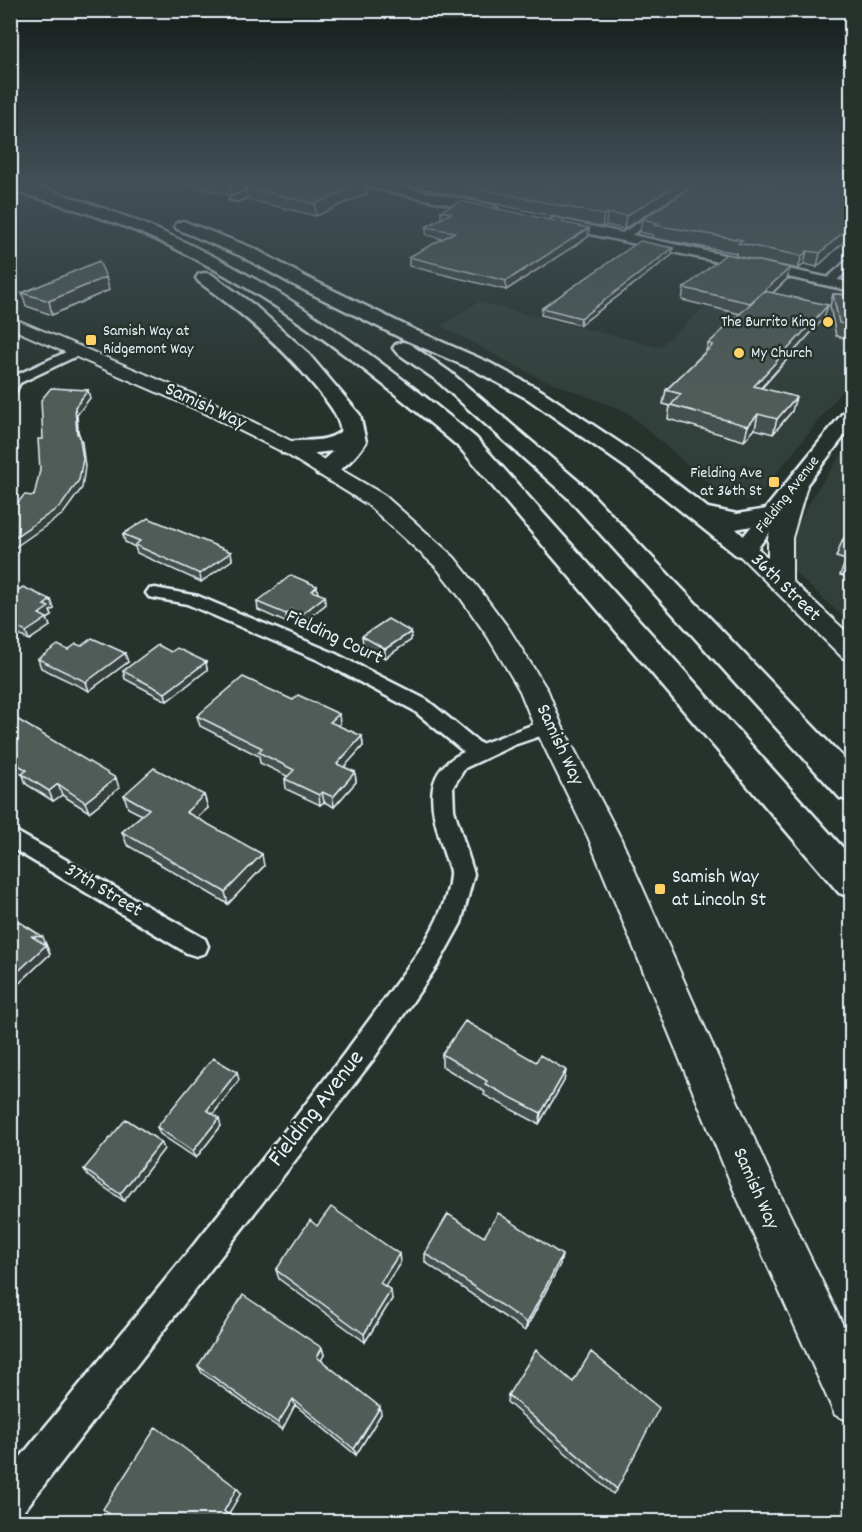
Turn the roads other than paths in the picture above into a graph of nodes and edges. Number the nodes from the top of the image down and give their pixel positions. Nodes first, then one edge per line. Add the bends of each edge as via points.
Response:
1 (167, 255) edge
2 (201, 255) edge
3 (253, 255) edge
4 (706, 255) edge
5 (852, 259) edge
6 (298, 280) junction
7 (829, 282) junction
8 (852, 286) edge
9 (10, 322) edge
10 (79, 350) junction
11 (10, 390) edge
12 (852, 413) edge
13 (353, 432) junction
14 (290, 448) junction
15 (325, 469) junction
16 (796, 486) junction
17 (701, 514) junction
18 (773, 515) junction
19 (745, 549) junction
20 (780, 583) junction
21 (155, 593) dead end
22 (852, 652) edge
23 (548, 726) junction
24 (479, 753) junction
25 (852, 789) edge
26 (10, 836) edge
27 (852, 884) edge
28 (196, 946) dead end
29 (852, 1398) edge
30 (10, 1499) edge

1 - 13 highway via 207,279 277,334 349,415
2 - 27 highway via 273,296 347,345 468,443
3 - 6 highway
4 - 7 street
5 - 7 street
6 - 17 highway via 535,395
6 - 25 highway via 367,322 443,376 576,492
7 - 8 street
9 - 10 main road, Samish Way
10 - 11 street via 14,381
10 - 14 main road, Samish Way
12 - 16 street, Fielding Avenue
13 - 14 highway via 347,441 328,446
13 - 15 highway via 356,442
14 - 15 main road, Samish Way
15 - 23 main road, Samish Way via 376,500 445,562 500,635 534,691
16 - 18 street, Fielding Avenue
16 - 20 main road via 780,538
17 - 18 highway via 737,522
17 - 19 highway
18 - 19 street, Fielding Avenue
19 - 20 main road, 36th Street
20 - 22 main road, 36th Street
21 - 24 street, Fielding Court via 192,600 325,656 420,705
23 - 24 street, Fielding Avenue
23 - 29 main road, Samish Way via 604,837 745,1168
24 - 30 street, Fielding Avenue via 458,763 442,786 443,810 462,874 449,923 430,956 363,1052
26 - 28 street, 37th Street

